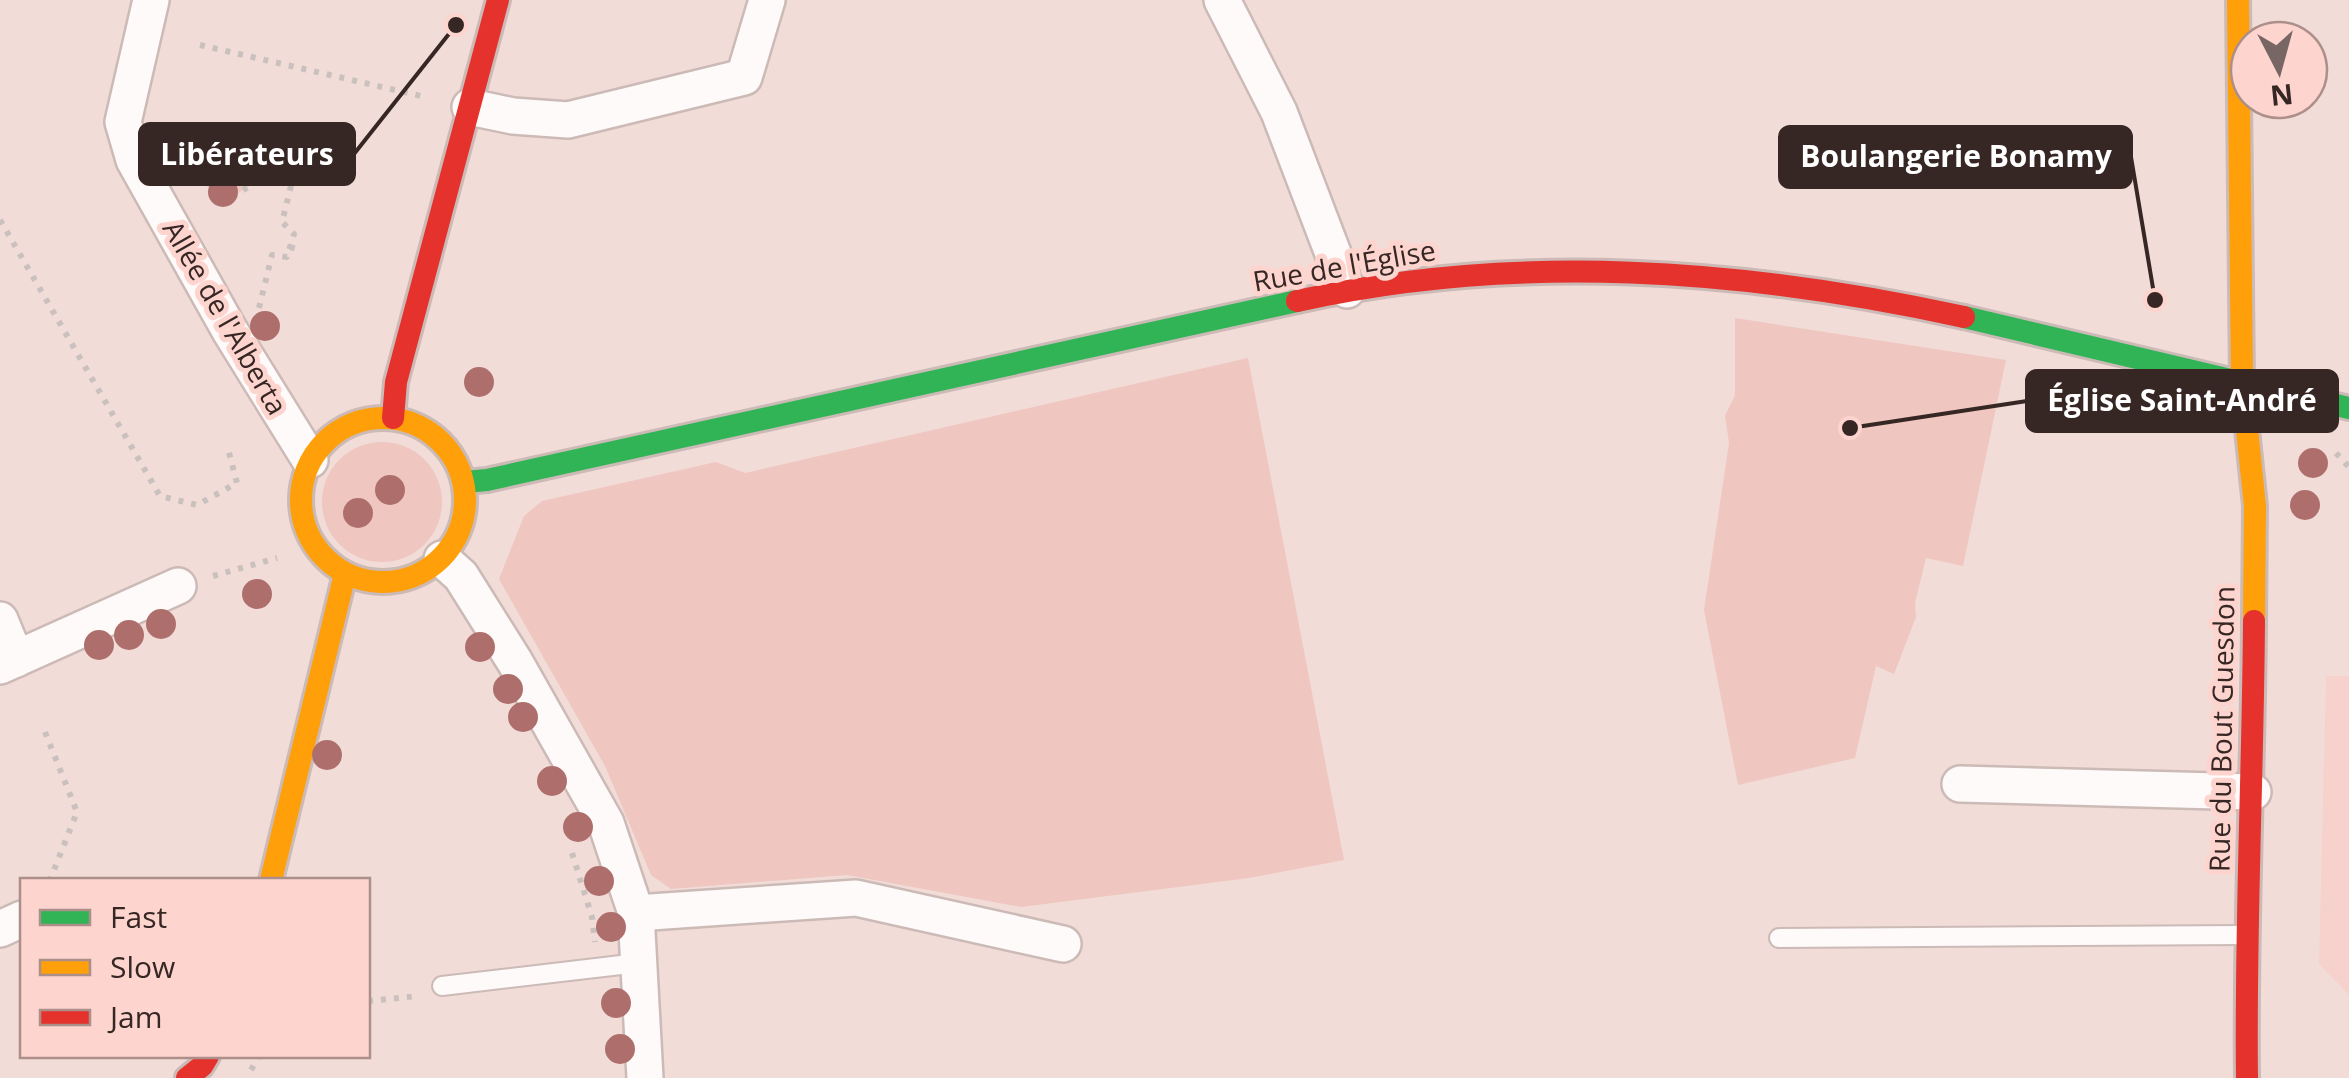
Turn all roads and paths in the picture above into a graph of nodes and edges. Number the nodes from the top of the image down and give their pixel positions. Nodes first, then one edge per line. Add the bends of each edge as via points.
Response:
1 (151, 0) edge
2 (498, 0) edge
3 (767, 0) edge
4 (1222, 0) edge
5 (2238, 0) edge
6 (200, 44) dead end
7 (421, 96) dead end
8 (470, 108) junction
9 (156, 148) dead end
10 (299, 154) dead end
11 (194, 158) junction
12 (265, 176) junction
13 (292, 184) junction
14 (0, 220) edge
15 (290, 247) junction
16 (300, 250) dead end
17 (1348, 290) junction
18 (256, 318) dead end
19 (2242, 382) junction
20 (2349, 408) edge
21 (393, 418) junction
22 (227, 445) dead end
23 (310, 460) junction
24 (464, 482) junction
25 (277, 558) dead end
26 (442, 558) junction
27 (345, 574) junction
28 (178, 586) joint
29 (0, 620) edge
30 (8, 662) edge
31 (45, 732) dead end
32 (1960, 784) dead end
33 (2252, 792) junction
34 (570, 847) dead end
35 (51, 878) edge
36 (270, 878) edge
37 (636, 912) junction
38 (2245, 935) junction
39 (1779, 938) dead end
40 (1063, 944) dead end
41 (638, 963) junction
42 (598, 968) junction
43 (442, 986) joint
44 (370, 1001) edge
45 (207, 1058) edge
46 (187, 1078) edge
47 (645, 1078) edge
48 (2247, 1078) edge

1 - 23 street, Allée de l'Alberta via 124,122 134,160
2 - 8 street
3 - 8 street via 744,77 568,120
4 - 17 street via 1279,112
5 - 19 street, Rue du Bout Guesdon
6 - 7 path
8 - 21 street via 396,382
9 - 11 path
10 - 13 path
11 - 12 path
11 - 12 path via 221,204
12 - 13 path
13 - 15 path via 282,222 294,234
14 - 22 path via 160,496 197,505 237,484
15 - 16 path
15 - 18 path via 288,257 272,255
17 - 19 street, Rue de l'Église via 1471,273 1727,279 1880,300
17 - 24 street, Rue de l'Église
19 - 20 street, Rue de l'Église
19 - 33 street, Rue du Bout Guesdon via 2255,506
21 - 23 street via 360,420 331,436
21 - 24 street via 430,432 452,453
23 - 27 street via 301,512 316,548
24 - 26 street via 466,510
25 - 28 path
26 - 27 street via 404,580 382,583
26 - 37 street via 461,576 516,662 589,789
27 - 36 street
28 - 30 street
29 - 30 street
31 - 35 path via 77,812
32 - 33 street
33 - 38 street, Rue du Bout Guesdon
34 - 42 path via 592,916
37 - 40 street via 856,898
37 - 41 street
38 - 39 lane
38 - 48 street, Rue du Bout Guesdon
41 - 42 lane
41 - 47 street
42 - 43 lane
43 - 44 path via 428,995
45 - 46 street

